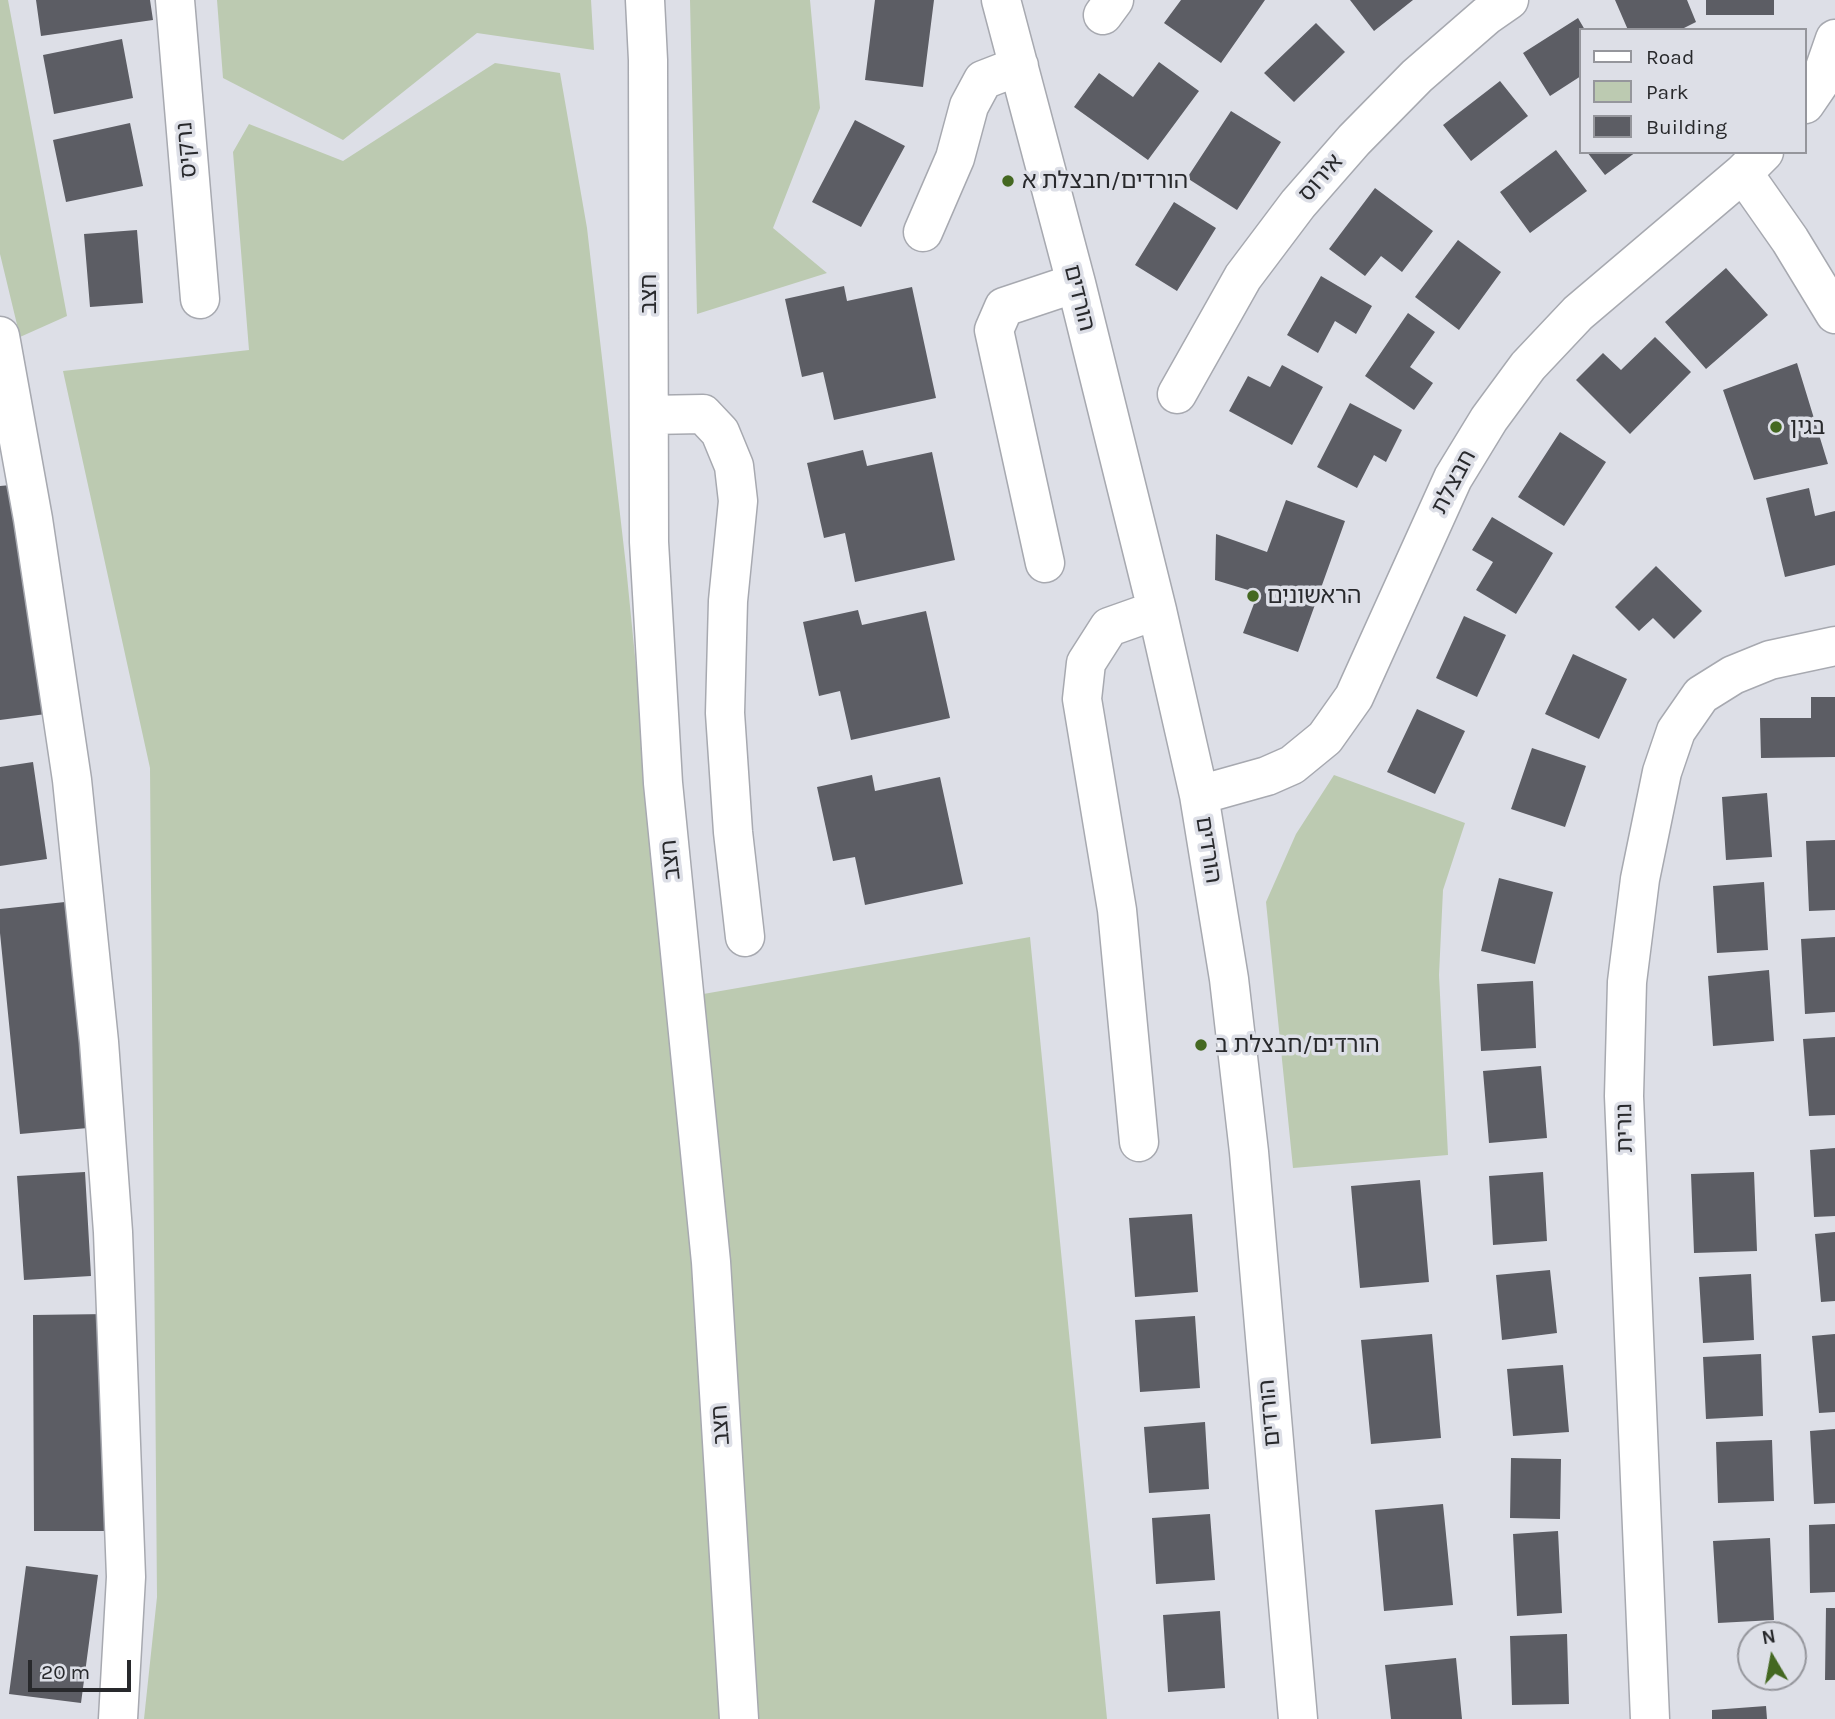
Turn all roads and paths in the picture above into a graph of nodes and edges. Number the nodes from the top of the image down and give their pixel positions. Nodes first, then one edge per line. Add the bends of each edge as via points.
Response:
1 (175, 0) edge
2 (645, 0) edge
3 (1002, 0) edge
4 (1509, 0) edge
5 (1835, 39) edge
6 (1019, 66) junction
7 (1807, 101) edge
8 (1754, 162) edge
9 (923, 232) dead end
10 (1076, 283) junction
11 (200, 299) dead end
12 (1835, 314) edge
13 (0, 336) edge
14 (1177, 394) dead end
15 (649, 415) junction
16 (1045, 563) dead end
17 (1157, 610) junction
18 (1835, 646) edge
19 (1199, 794) junction
20 (745, 937) dead end
21 (1139, 1142) dead end
22 (118, 1719) edge
23 (739, 1719) edge
24 (1298, 1719) edge
25 (1650, 1719) edge

1 - 11 street, נרקיס
2 - 15 street, חצב
3 - 6 street, הורדים
4 - 14 street, אירוס via 1417,76 1298,204 1243,277
5 - 7 street via 1820,82
6 - 9 street via 983,80
6 - 10 street, הורדים
8 - 12 street via 1790,240
8 - 19 street, חבצלת via 1578,313 1528,366 1453,478 1354,697 1325,738 1292,765
10 - 16 street via 1004,307 994,330
10 - 17 street, הורדים
13 - 22 street via 72,780 99,1042 113,1232 125,1550
15 - 20 street via 703,414 720,432 734,466 738,501 728,601 725,713
15 - 23 street, חצב via 649,542 663,783 711,1262
17 - 19 street, הורדים
17 - 21 street via 1109,627 1086,663 1082,699 1117,910
18 - 25 street, נורית via 1770,660 1701,695 1676,731 1662,772 1640,879 1627,982 1624,1096
19 - 24 street, הורדים via 1229,979 1249,1152

